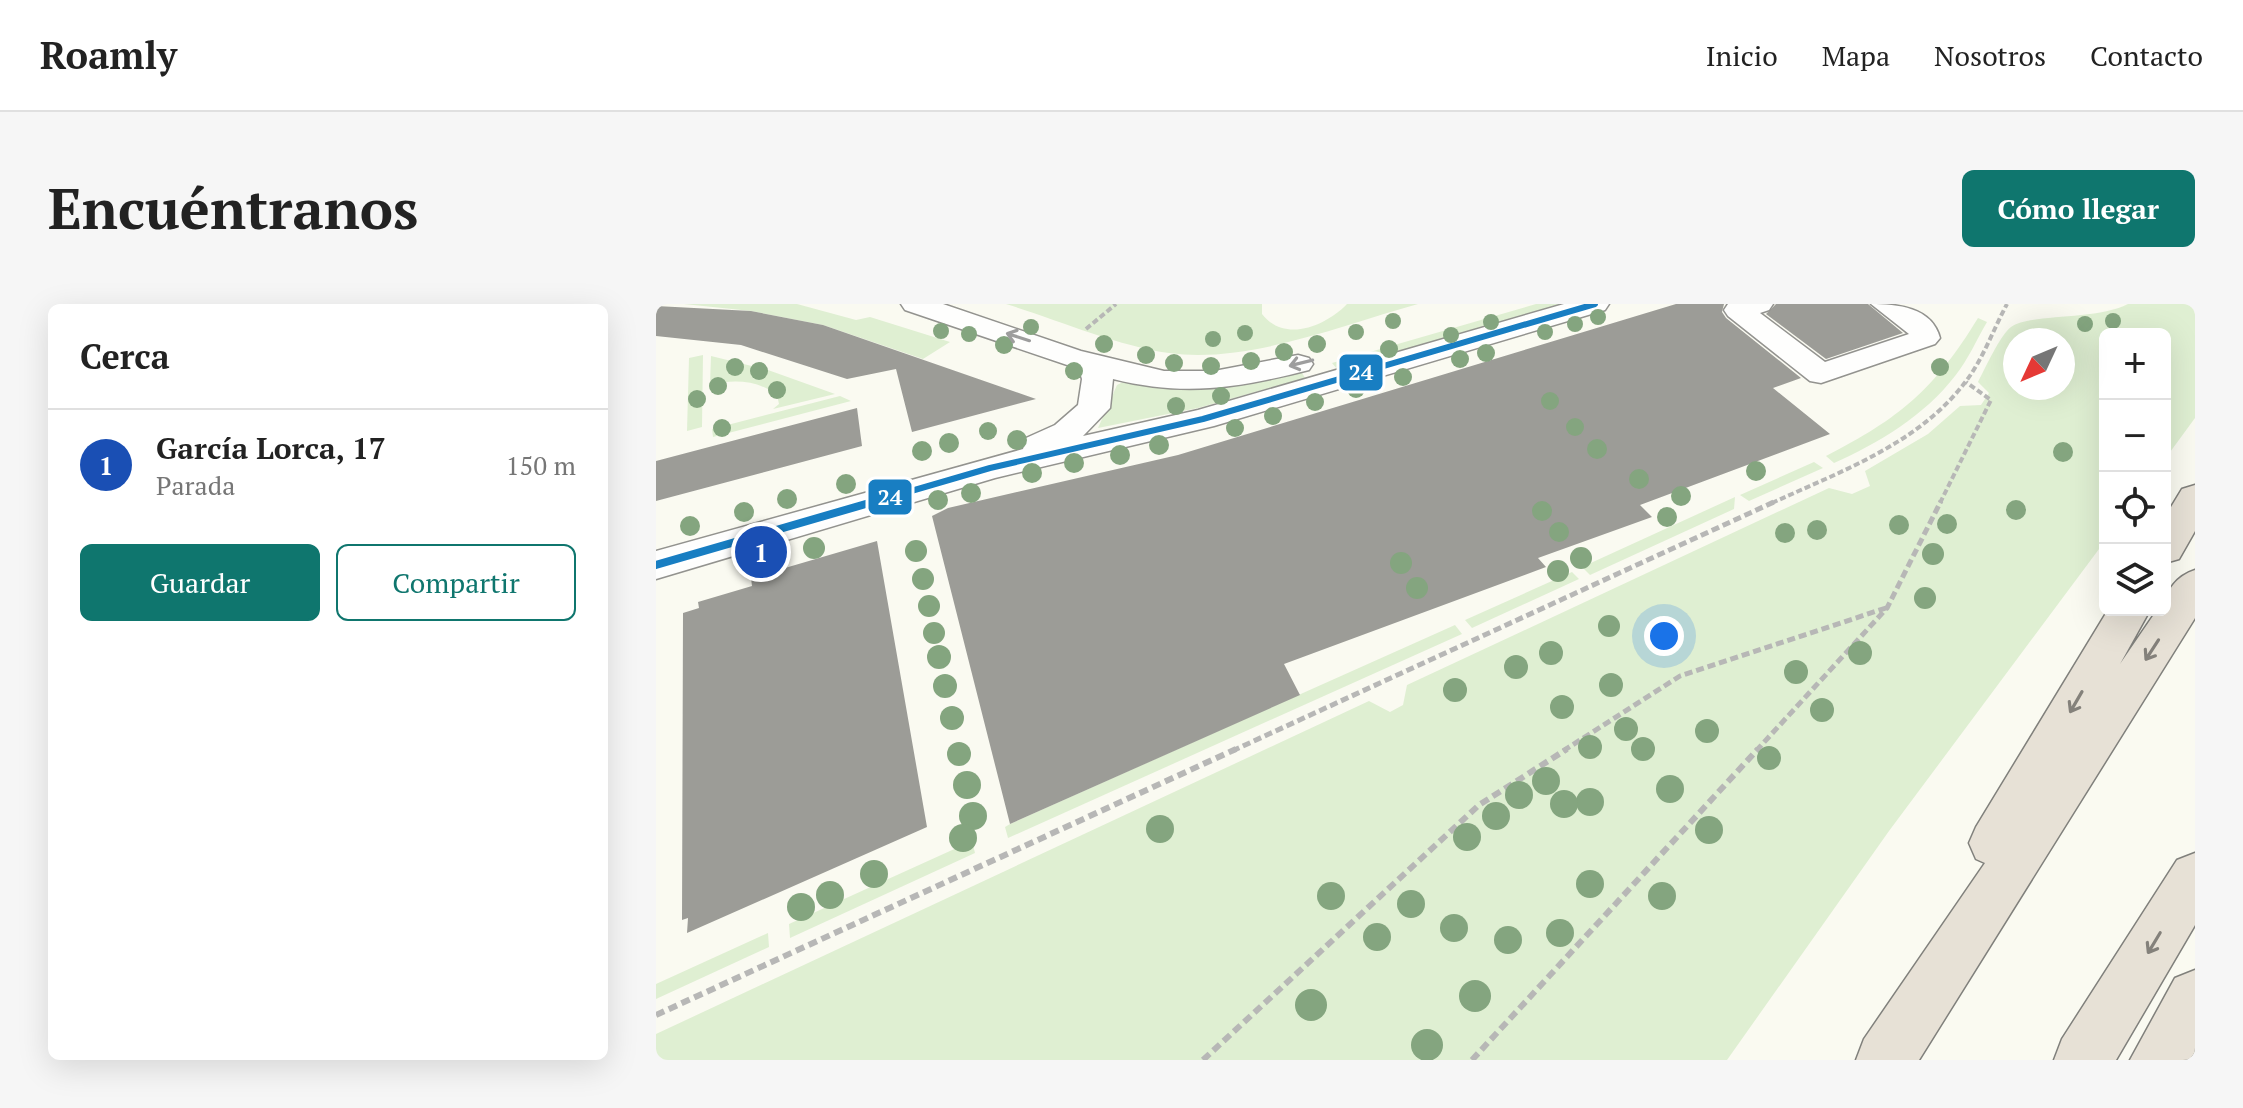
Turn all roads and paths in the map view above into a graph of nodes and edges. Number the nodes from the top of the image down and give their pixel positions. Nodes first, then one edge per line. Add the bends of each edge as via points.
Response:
1 (915, 304) edge
2 (1116, 304) edge
3 (1511, 304) edge
4 (1595, 304) edge
5 (1885, 304) edge
6 (2007, 304) edge
7 (1751, 305) edge
8 (1086, 329) dead end
9 (1092, 363) junction
10 (1966, 382) junction
11 (990, 468) junction
12 (2195, 498) edge
13 (2168, 544) edge
14 (656, 565) edge
15 (2195, 585) edge
16 (1887, 608) junction
17 (2126, 616) edge
18 (2195, 877) edge
19 (2195, 998) edge
20 (656, 1015) edge
21 (1203, 1060) edge
22 (1472, 1060) edge
23 (1867, 1060) edge
24 (1885, 1060) edge
25 (2083, 1060) edge
26 (2159, 1060) edge

9 -> 1 street
2 - 8 path
3 -> 9 street via 1244,377 1166,380
4 - 11 street via 1203,419
5 - 7 street via 1923,329 1925,338 1821,374 1738,310
6 - 10 path
9 - 11 street via 1098,379 1094,408 1067,432
10 - 16 path via 1991,400
10 - 20 path via 1947,404 1881,453
11 - 14 street
12 - 13 highway
15 -> 24 highway
16 - 21 path via 1680,676 1479,805
16 - 22 path
17 -> 23 highway
18 -> 25 highway
19 - 26 highway

